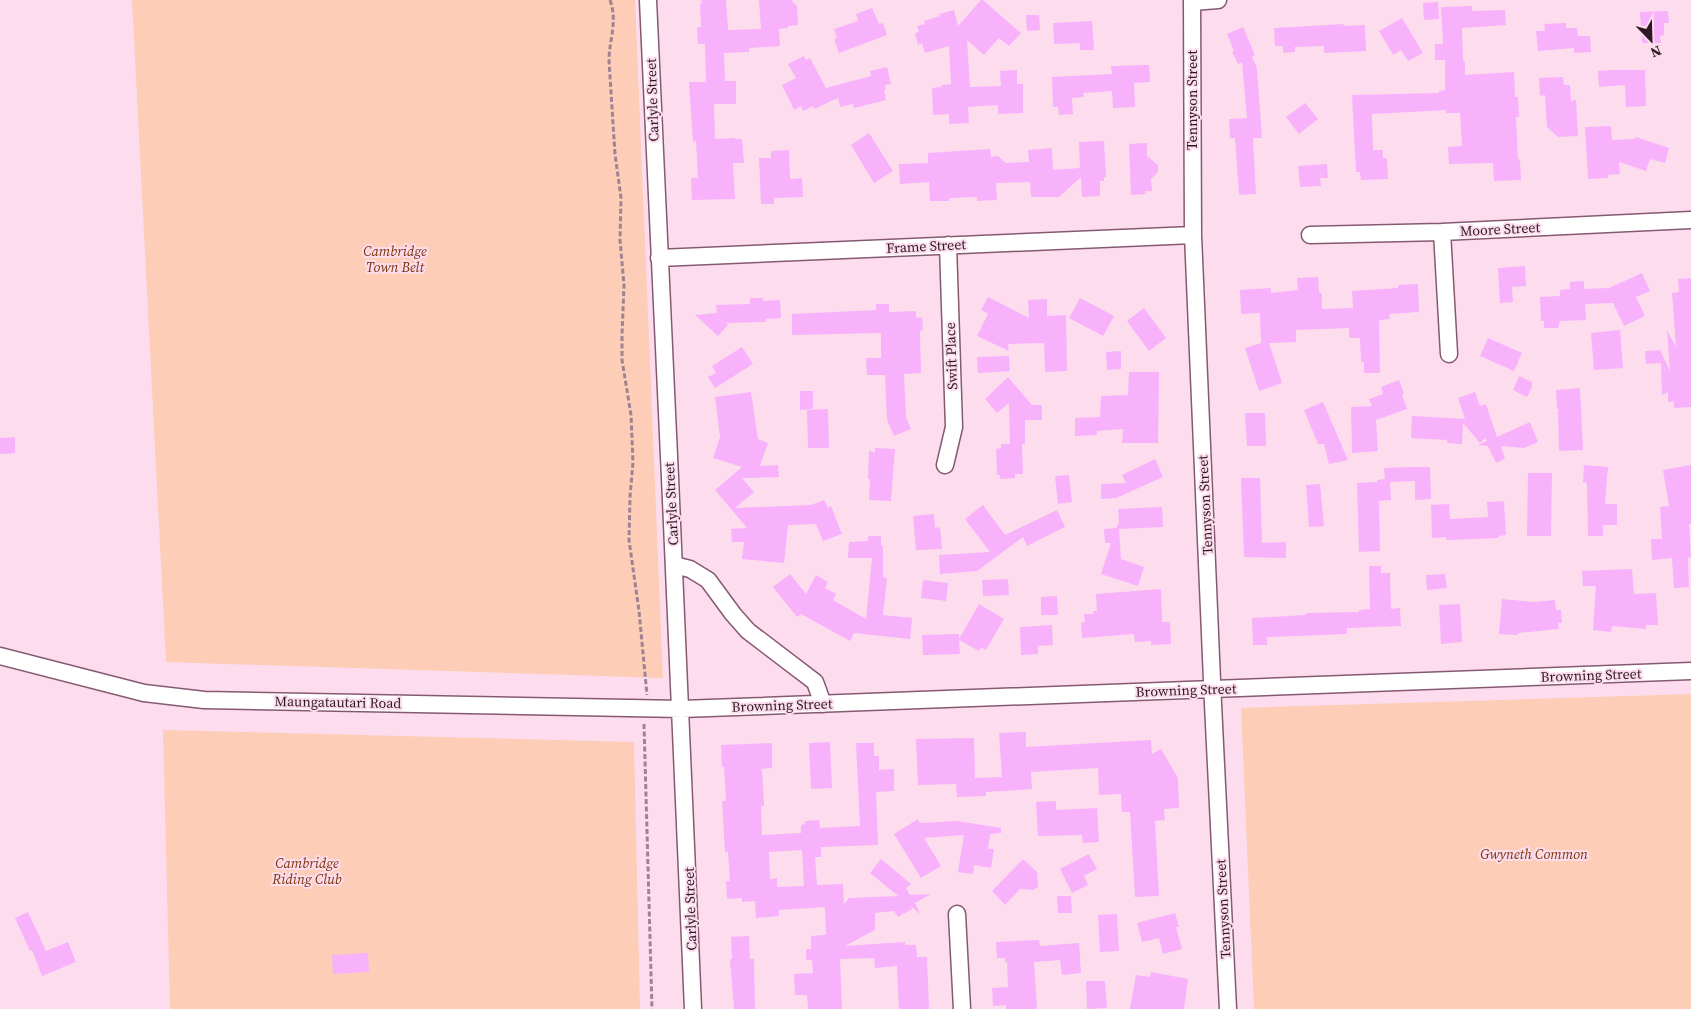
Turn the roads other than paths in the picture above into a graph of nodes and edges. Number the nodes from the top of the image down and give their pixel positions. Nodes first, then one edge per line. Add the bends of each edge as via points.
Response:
1 (648, 0) edge
2 (1218, 0) edge
3 (1192, 1) edge
4 (1691, 220) edge
5 (1442, 232) junction
6 (1193, 234) junction
7 (1310, 236) dead end
8 (948, 246) junction
9 (659, 258) junction
10 (1449, 354) dead end
11 (945, 466) dead end
12 (674, 564) junction
13 (0, 656) edge
14 (1691, 672) edge
15 (1213, 689) junction
16 (823, 704) junction
17 (682, 709) junction
18 (957, 914) dead end
19 (693, 1009) edge
20 (962, 1009) edge
21 (1228, 1009) edge

1 - 9 street, Carlyle Street
2 - 3 street
3 - 6 street, Tennyson Street
4 - 5 street, Moore Street
5 - 7 street, Moore Street
5 - 10 street
6 - 8 street, Frame Street
6 - 15 street, Tennyson Street
8 - 9 street, Frame Street
8 - 11 street, Swift Place via 954,427
9 - 12 street, Carlyle Street
12 - 16 street via 708,580 748,631 815,682
12 - 17 street, Carlyle Street
13 - 17 street, Maungatautari Road via 144,693 204,700
14 - 15 street, Browning Street
15 - 16 street, Browning Street
15 - 21 street, Tennyson Street
16 - 17 street, Browning Street
17 - 19 street, Carlyle Street
18 - 20 street

